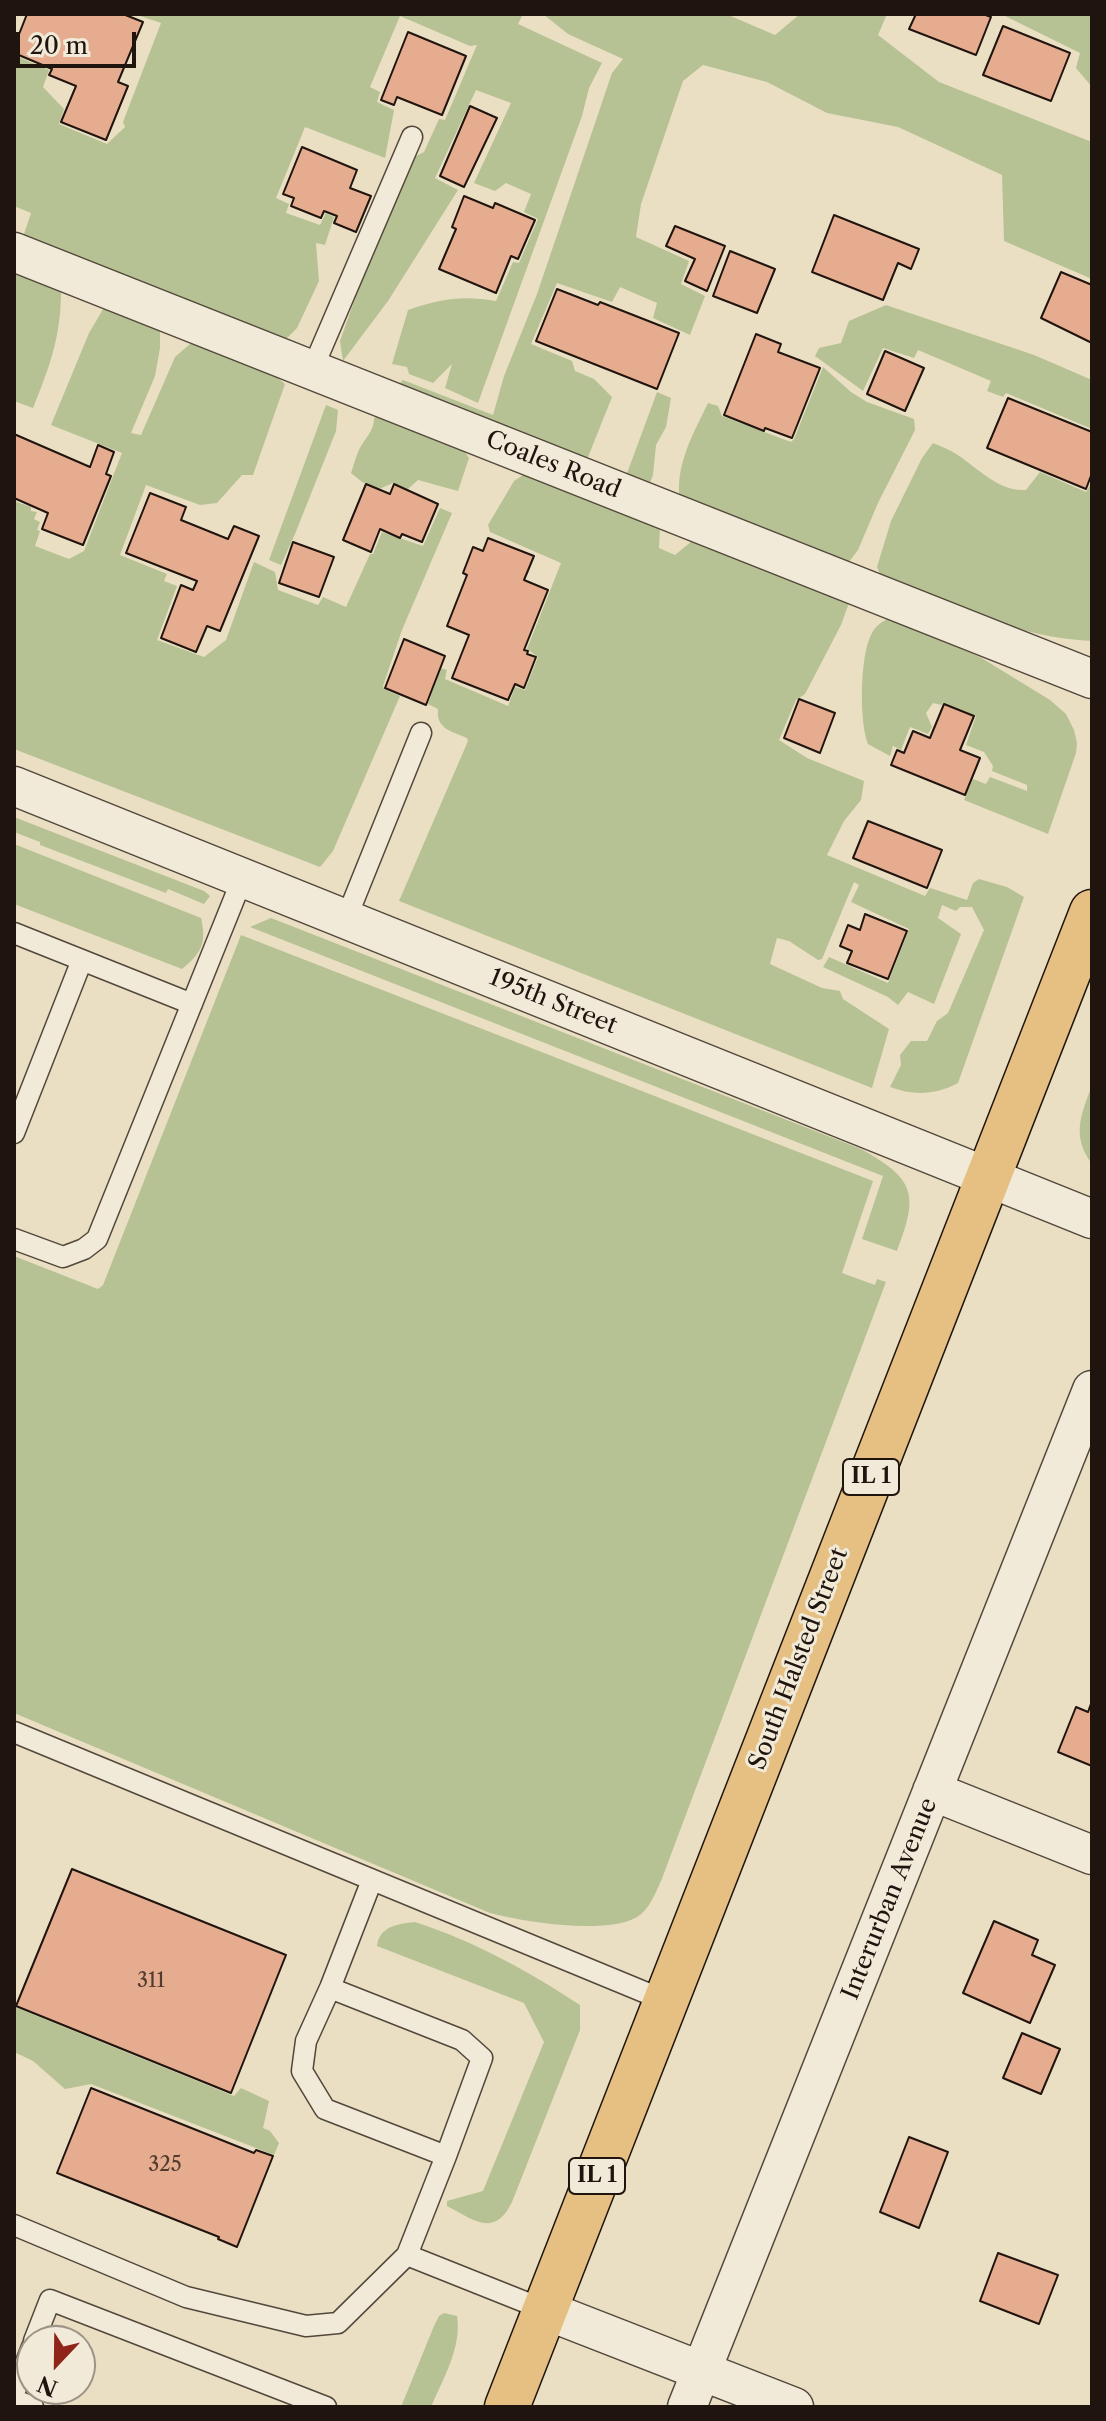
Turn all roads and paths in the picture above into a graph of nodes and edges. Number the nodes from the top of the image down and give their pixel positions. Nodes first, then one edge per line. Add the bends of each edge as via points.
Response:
1 (412, 137) dead end
2 (14, 252) edge
3 (312, 370) junction
4 (1092, 679) edge
5 (421, 733) dead end
6 (14, 786) edge
7 (243, 877) junction
8 (1092, 912) edge
9 (346, 919) junction
10 (14, 933) edge
11 (82, 960) junction
12 (192, 1004) junction
13 (14, 1133) edge
14 (988, 1176) junction
15 (1092, 1219) edge
16 (14, 1239) edge
17 (1092, 1390) edge
18 (14, 1732) edge
19 (932, 1791) junction
20 (1092, 1855) edge
21 (372, 1880) junction
22 (330, 1988) junction
23 (666, 2001) junction
24 (446, 2156) junction
25 (14, 2225) edge
26 (407, 2255) junction
27 (545, 2310) junction
28 (40, 2325) edge
29 (702, 2370) junction
30 (14, 2400) edge
31 (33, 2407) edge
32 (326, 2407) edge
33 (507, 2407) edge
34 (687, 2407) edge
35 (794, 2407) edge

1 - 3 lane
2 - 3 street, Coales Road
3 - 4 street, Coales Road
5 - 9 lane
6 - 7 street, 195th Street
7 - 9 street, 195th Street
7 - 12 lane
8 - 14 main road, South Halsted Street / IL 1
9 - 14 street, 195th Street
10 - 11 lane
11 - 12 lane
11 - 13 lane
12 - 16 lane via 97,1239 63,1257
14 - 15 street, 195th Street
14 - 23 main road, South Halsted Street / IL 1
17 - 19 street, Interurban Avenue
18 - 21 lane
19 - 20 street
19 - 29 street, Interurban Avenue
21 - 22 lane
21 - 23 lane
22 - 24 lane via 306,2041 302,2071 325,2109
22 - 24 lane via 462,2040 482,2058
23 - 27 main road, South Halsted Street / IL 1
24 - 26 lane
25 - 26 lane via 186,2297 306,2326 338,2323
26 - 27 lane
27 - 29 street
27 - 33 main road, South Halsted Street / IL 1
28 - 32 lane via 50,2300
29 - 34 street, Interurban Avenue
29 - 35 street
30 - 31 lane

